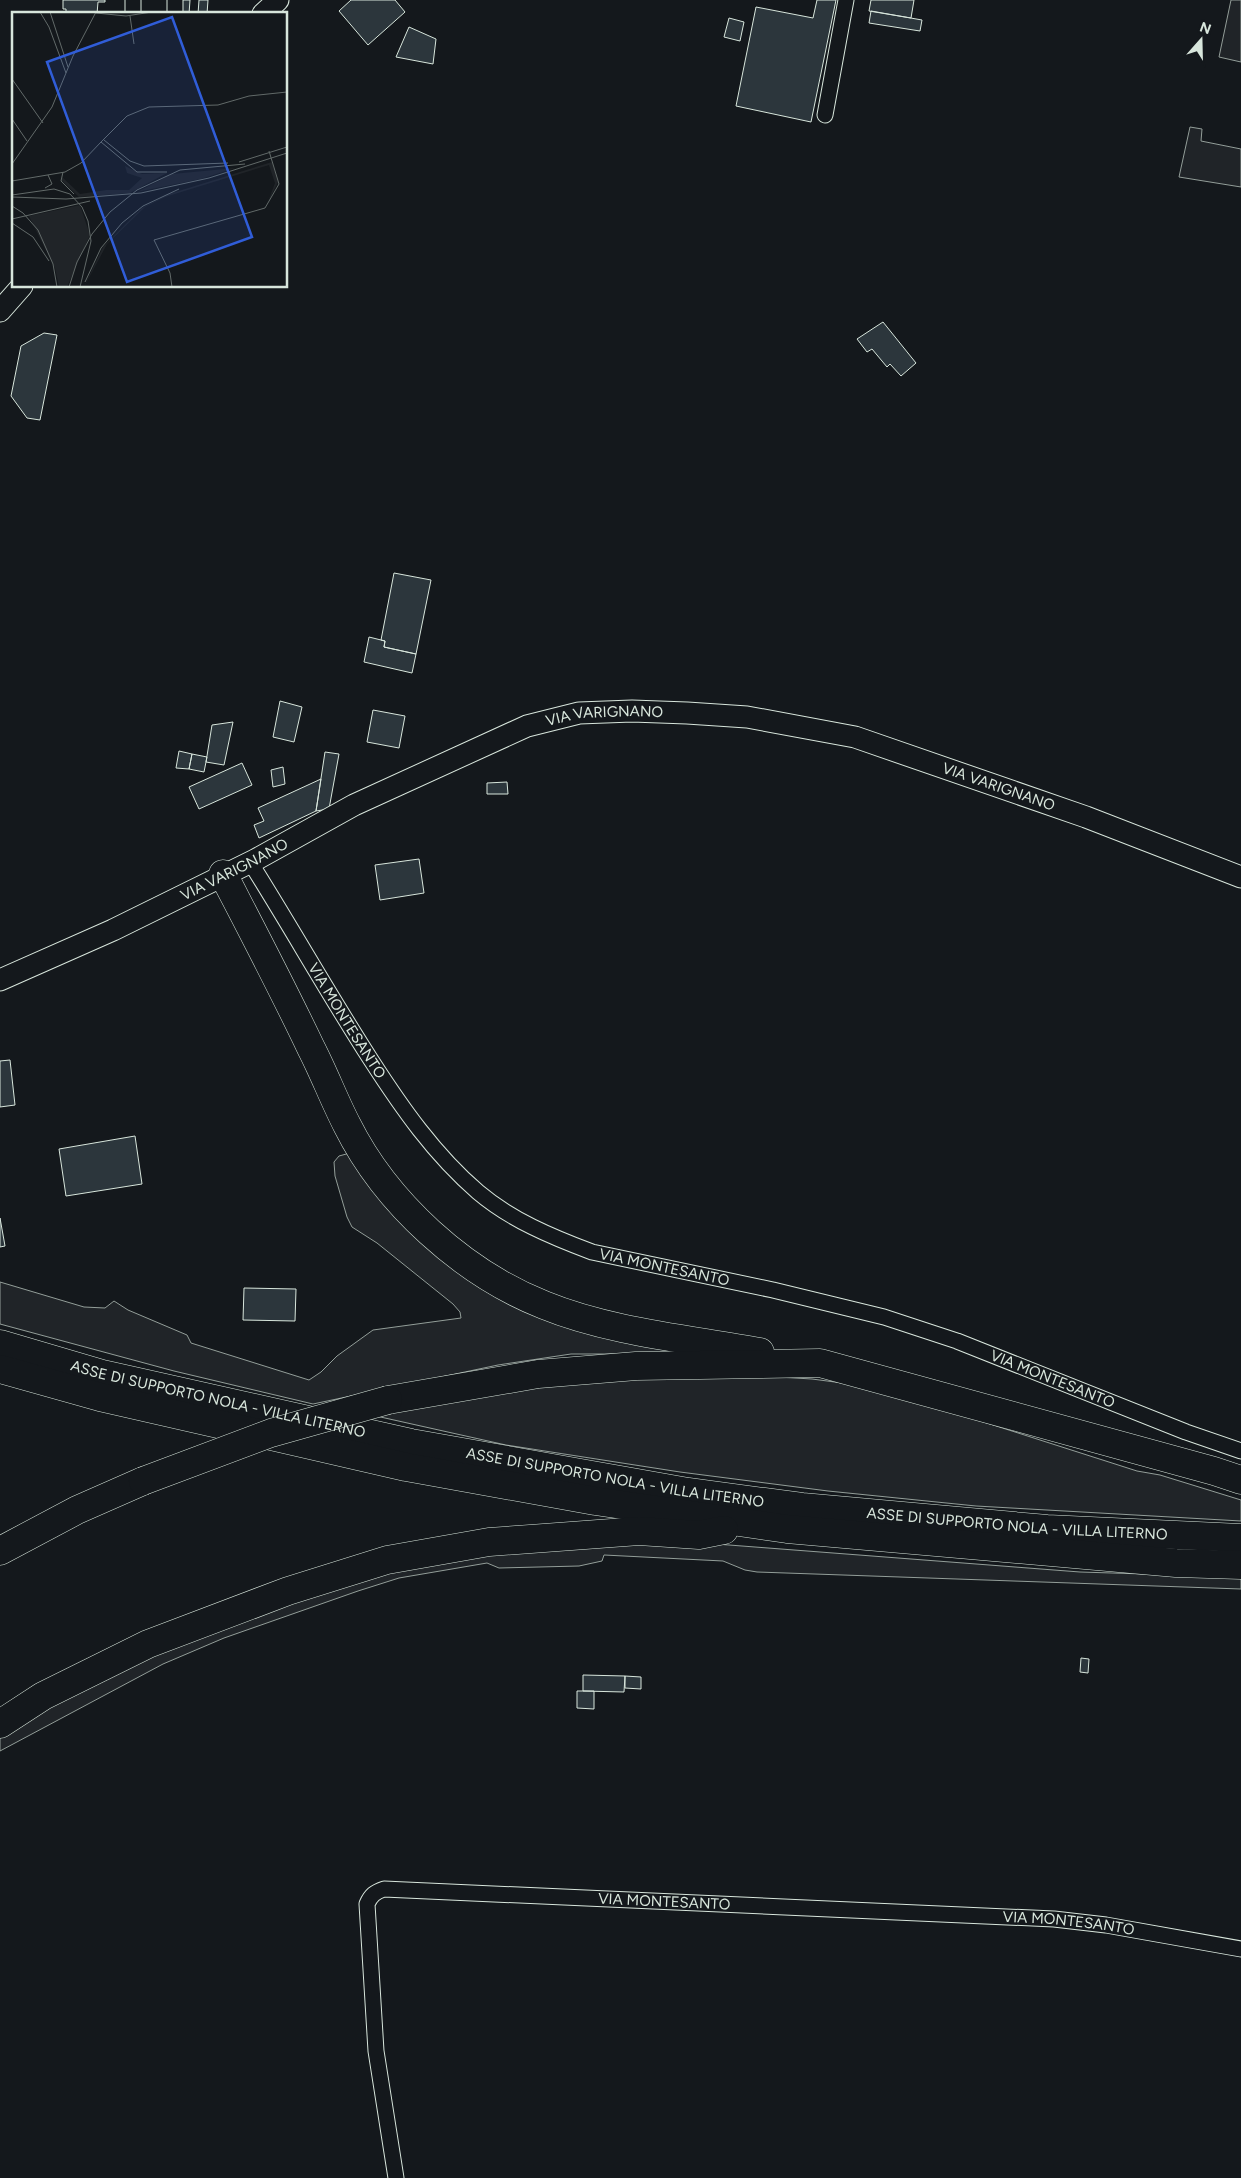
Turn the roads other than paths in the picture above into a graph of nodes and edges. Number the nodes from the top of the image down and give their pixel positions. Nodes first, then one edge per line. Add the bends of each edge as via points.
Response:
1 (278, 0) edge
2 (846, 0) edge
3 (265, 12) edge
4 (825, 115) dead end
5 (20, 288) edge
6 (0, 311) edge
7 (250, 862) junction
8 (223, 874) junction
9 (1241, 877) edge
10 (0, 980) edge
11 (0, 1344) edge
12 (820, 1363) junction
13 (0, 1369) edge
14 (1241, 1451) edge
15 (1241, 1480) edge
16 (751, 1524) junction
17 (1241, 1538) edge
18 (0, 1551) edge
19 (1241, 1565) edge
20 (0, 1724) edge
21 (1241, 1948) edge
22 (396, 2178) edge

1 - 3 street
2 - 4 street
5 - 6 street
7 - 8 street, VIA VARIGNANO
7 - 9 street, VIA VARIGNANO via 354,805 527,726 579,713 632,711 747,717 856,737 1086,817
7 - 14 street, VIA MONTESANTO via 356,1036 417,1128 478,1192 518,1220 592,1252 884,1317 957,1341
8 - 10 street, VIA VARIGNANO via 112,930
8 - 12 highway via 347,1127 380,1179 438,1241 488,1278 544,1305 608,1325
11 - 17 highway, ASSE DI SUPPORTO NOLA - VILLA LITERNO via 102,1374 411,1443 688,1492 802,1507 1046,1528
12 - 15 highway
12 - 18 highway, bridge via 636,1366 538,1374 388,1400 271,1433 143,1481 77,1510
13 - 16 highway, ASSE DI SUPPORTO NOLA - VILLA LITERNO via 100,1397 406,1467 594,1501
16 - 19 highway, ASSE DI SUPPORTO NOLA - VILLA LITERNO via 1176,1563
16 - 20 highway via 699,1535 639,1531 489,1542 387,1560 288,1591 148,1644 43,1696
21 - 22 street, VIA MONTESANTO via 1054,1919 376,1891 367,1904 376,2051

